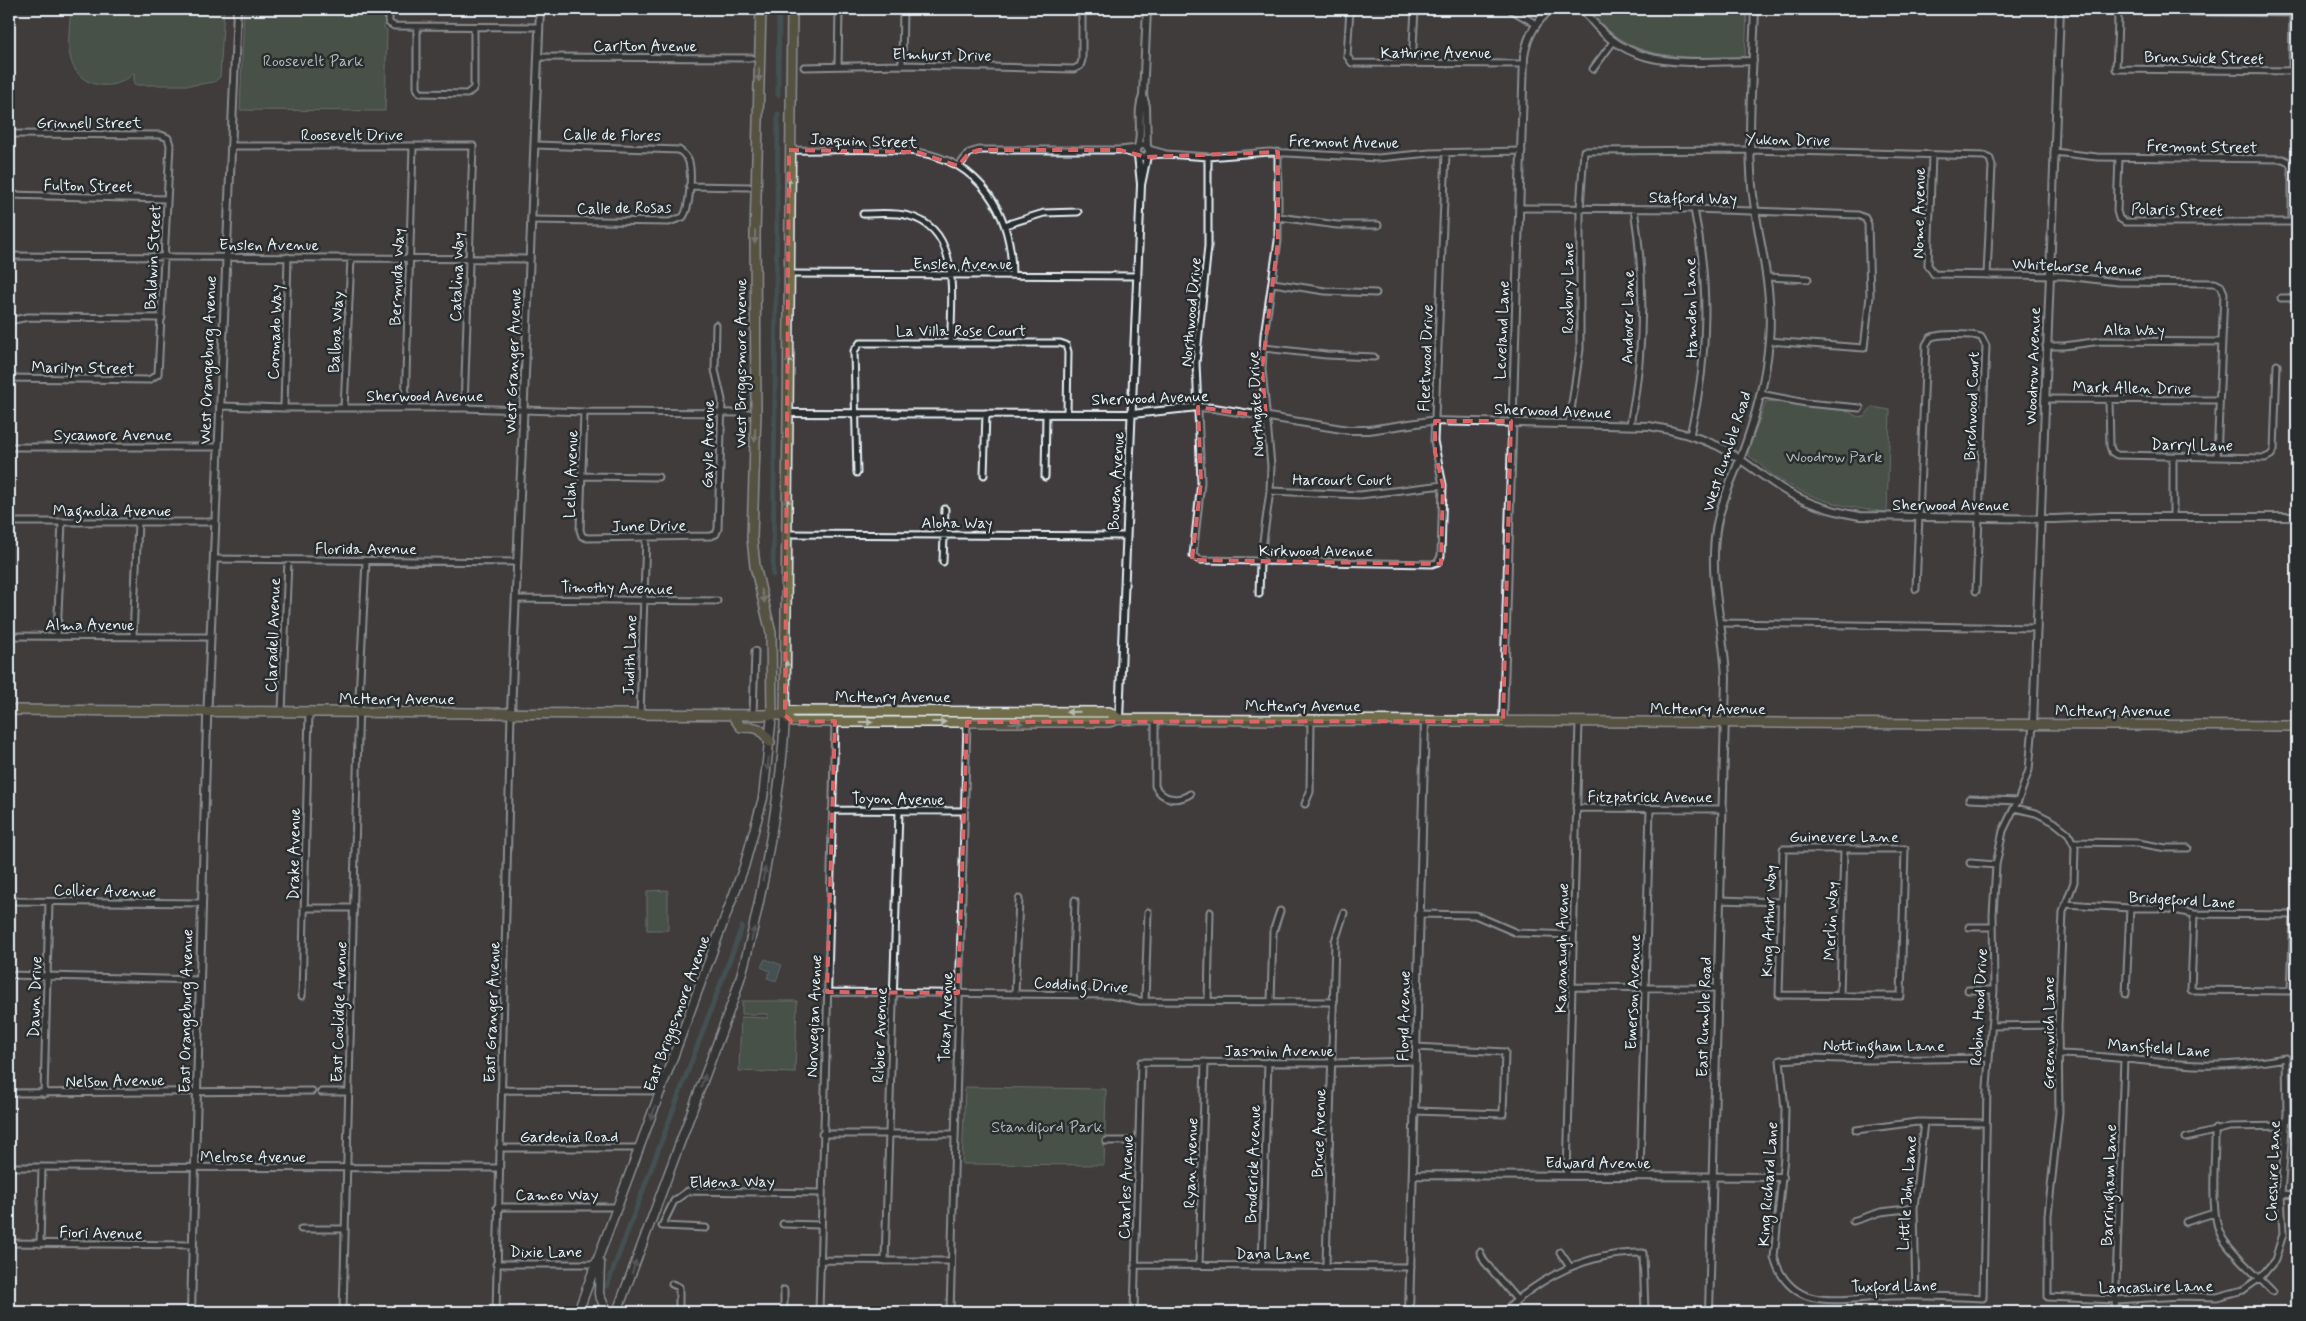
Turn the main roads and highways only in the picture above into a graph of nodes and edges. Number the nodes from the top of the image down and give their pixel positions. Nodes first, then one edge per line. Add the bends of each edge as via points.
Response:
1 (761, 9) edge
2 (792, 9) edge
3 (9, 710) edge
4 (732, 715) junction
5 (772, 715) junction
6 (785, 715) junction
7 (1119, 719) junction
8 (2297, 726) edge
9 (770, 742) junction
10 (606, 1237) junction
11 (578, 1312) edge
12 (607, 1312) edge
13 (617, 1312) edge

1 -> 5 main road, West Briggsmore Avenue via 752,538 771,634
6 -> 2 main road
3 - 4 main road, McHenry Avenue
4 - 5 main road, McHenry Avenue
4 - 9 main road via 741,727 757,727 763,731
5 - 6 main road, McHenry Avenue
5 - 9 main road, East Briggsmore Avenue
7 -> 6 main road, McHenry Avenue via 1109,712 792,711
6 -> 7 main road, McHenry Avenue via 792,722 1109,722
13 -> 6 main road via 746,960 776,809
7 - 8 main road, McHenry Avenue
9 -> 10 main road, East Briggsmore Avenue via 763,798 744,868
10 - 11 main road, East Briggsmore Avenue
10 - 12 main road via 598,1280 599,1294

